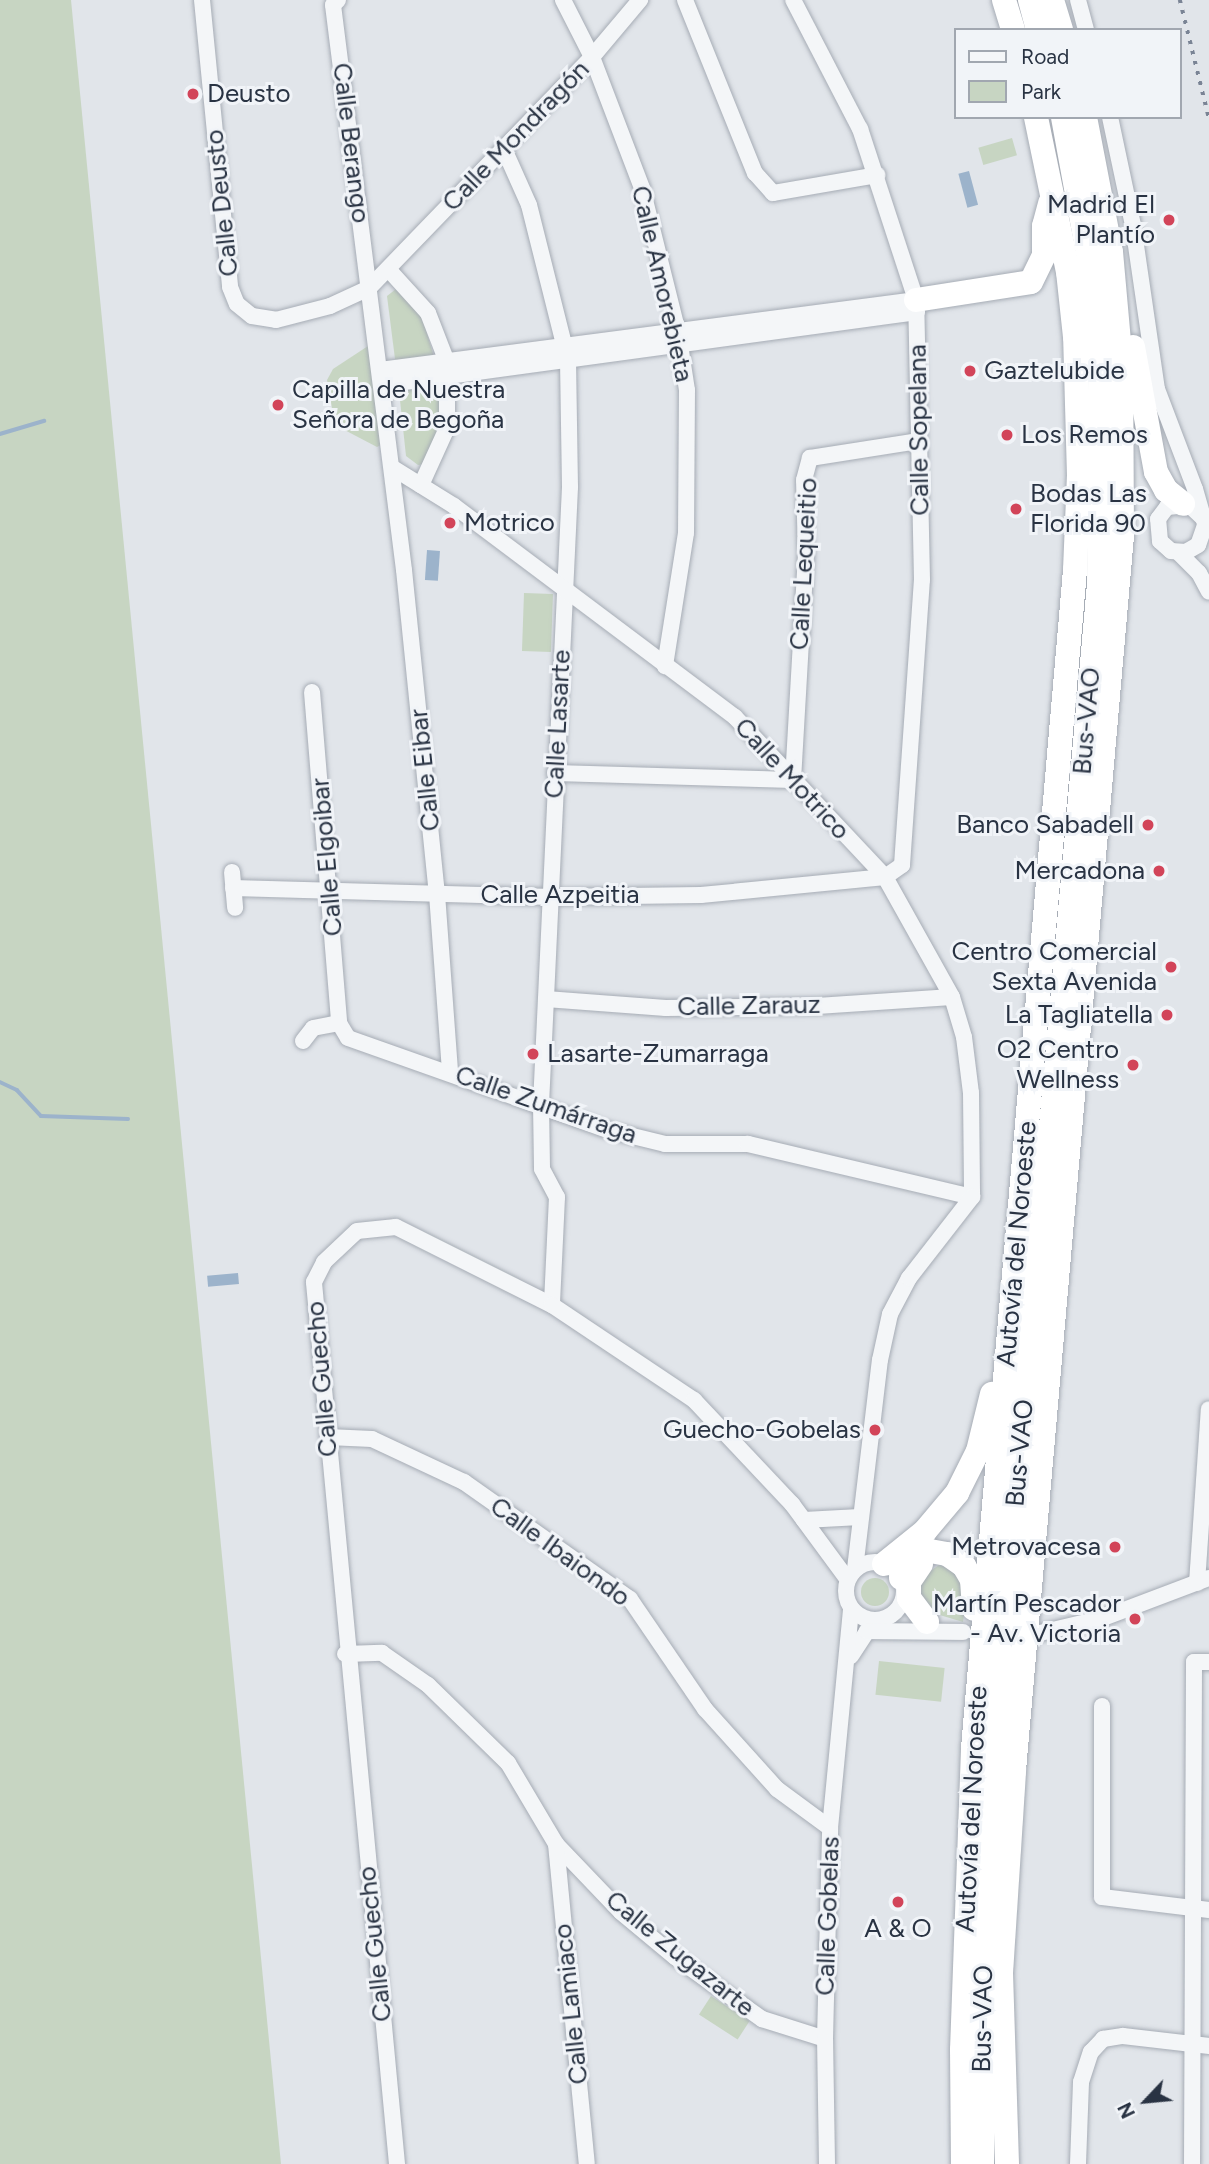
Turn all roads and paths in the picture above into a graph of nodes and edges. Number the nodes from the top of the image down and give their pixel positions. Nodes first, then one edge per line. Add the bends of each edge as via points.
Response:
1 (202, 0) edge
2 (338, 0) edge
3 (563, 0) edge
4 (640, 0) edge
5 (685, 0) edge
6 (793, 0) edge
7 (1004, 0) edge
8 (1030, 0) edge
9 (1052, 0) edge
10 (1078, 0) edge
11 (1012, 28) edge
12 (1037, 28) edge
13 (1060, 28) edge
14 (1085, 28) edge
15 (592, 57) junction
16 (1036, 119) edge
17 (1063, 119) edge
18 (1085, 119) edge
19 (1110, 119) edge
20 (504, 149) junction
21 (877, 175) junction
22 (1053, 192) junction
23 (1111, 252) junction
24 (390, 270) junction
25 (369, 288) junction
26 (917, 306) junction
27 (679, 338) junction
28 (567, 353) junction
29 (448, 370) junction
30 (381, 378) junction
31 (918, 442) junction
32 (1180, 459) junction
33 (393, 468) junction
34 (421, 485) junction
35 (1192, 518) edge
36 (1179, 553) junction
37 (566, 590) junction
38 (1209, 592) edge
39 (665, 666) junction
40 (313, 692) dead end
41 (555, 773) junction
42 (793, 779) junction
43 (885, 877) junction
44 (330, 891) junction
45 (437, 894) junction
46 (552, 897) junction
47 (235, 908) dead end
48 (952, 997) junction
49 (546, 999) junction
50 (339, 1023) junction
51 (303, 1041) dead end
52 (450, 1073) junction
53 (541, 1104) junction
54 (972, 1197) junction
55 (552, 1305) junction
56 (1009, 1338) junction
57 (1209, 1409) edge
58 (328, 1437) junction
59 (1208, 1438) edge
60 (804, 1520) junction
61 (859, 1523) junction
62 (955, 1560) junction
63 (886, 1568) junction
64 (851, 1575) junction
65 (1203, 1581) edge
66 (900, 1604) junction
67 (851, 1608) junction
68 (876, 1619) junction
69 (931, 1627) junction
70 (1040, 1633) dead end
71 (848, 1648) junction
72 (980, 1648) junction
73 (345, 1654) junction
74 (1202, 1662) edge
75 (846, 1669) junction
76 (1102, 1706) dead end
77 (1202, 1800) edge
78 (830, 1828) junction
79 (556, 1844) junction
80 (1202, 1909) edge
81 (825, 2039) junction
82 (1201, 2045) edge
83 (397, 2164) edge
84 (587, 2164) edge
85 (827, 2164) edge
86 (963, 2164) edge
87 (982, 2164) edge
88 (1007, 2164) edge
89 (1078, 2164) edge
90 (1192, 2164) edge

1 - 25 street, Calle Deusto via 230,288 237,304 252,316 276,320 330,306
2 - 25 street, Calle Berango via 333,5
3 - 15 street, Calle Amorebieta
4 - 15 street, Calle Mondragón
5 - 21 street via 755,173 773,193
6 - 21 street, Calle Sopelana via 860,129
7 - 11 highway
8 - 12 highway
9 - 13 highway
10 - 14 street
15 - 20 street, Calle Mondragón
15 - 27 street, Calle Amorebieta via 642,188
16 - 22 highway, Autovía del Noroeste
17 - 87 highway, Bus-VAO via 1087,249 1100,374 1099,585 993,1770 983,1970
18 - 23 highway, Autovía del Noroeste
19 - 32 street via 1133,225 1157,389
20 - 24 street, Calle Mondragón
20 - 28 street, Calle Lasarte via 529,205
21 - 26 street, Calle Sopelana
22 - 26 highway via 1044,226 1044,255 1035,278 1016,287
22 - 56 highway, Autovía del Noroeste via 1075,337 1077,530
23 - 35 highway via 1124,278 1153,463 1160,481
23 - 88 highway, Autovía del Noroeste via 1121,363 1122,536 1014,1770 1001,1973
24 - 25 street, Calle Deusto
24 - 29 street via 428,313
25 - 30 street, Calle Eibar
26 - 27 street
26 - 31 street, Calle Sopelana
27 - 28 street
27 - 39 street, Calle Amorebieta via 689,406 686,533
28 - 29 street
28 - 37 street, Calle Lasarte
29 - 30 street
29 - 34 street via 447,428
30 - 33 street, Calle Eibar
31 - 42 street, Calle Lequeitio via 810,458 804,480 806,555
31 - 43 street, Calle Sopelana via 922,580 902,865
32 - 35 street
32 - 35 street
33 - 34 street, Calle Motrico
33 - 45 street, Calle Eibar
34 - 37 street, Calle Motrico
35 - 36 street via 1198,545
35 - 36 street via 1162,512 1156,527 1160,541
36 - 38 street via 1199,573
37 - 39 street, Calle Motrico
37 - 41 street, Calle Lasarte
39 - 42 street, Calle Motrico via 735,717
40 - 44 street, Calle Elgoibar
41 - 42 street
41 - 46 street, Calle Lasarte
42 - 43 street, Calle Motrico
43 - 46 street, Calle Azpeitia via 701,895
43 - 48 street, Calle Motrico
44 - 45 street, Calle Azpeitia
44 - 47 street, Calle Azpeitia via 232,880
44 - 50 street, Calle Elgoibar
45 - 46 street, Calle Azpeitia
45 - 52 street, Calle Eibar
46 - 49 street, Calle Lasarte
48 - 49 street, Calle Zarauz via 817,1006 666,1007
48 - 54 street, Calle Motrico via 964,1037 971,1093
49 - 53 street, Calle Lasarte
50 - 51 street via 313,1028
50 - 52 street, Calle Zumárraga via 348,1038
52 - 53 street, Calle Zumárraga
53 - 54 street, Calle Zumárraga via 608,1130 665,1144 748,1144
53 - 55 street, Calle Lasarte via 542,1169 557,1197
54 - 61 street via 909,1278 890,1314
55 - 58 street, Calle Guecho via 414,1233 396,1227 357,1231 338,1244 314,1282
55 - 60 street, Calle Guecho via 694,1400
56 - 63 highway via 997,1357 978,1451 957,1493
56 - 72 highway, Autovía del Noroeste
57 - 59 street
58 - 73 street, Calle Guecho
58 - 78 street, Calle Ibaiondo via 372,1439 464,1482 630,1599 705,1710 777,1789
59 - 65 street
60 - 61 street
60 - 64 street, Calle Guecho
61 - 63 street via 862,1551
61 - 64 street
62 - 63 highway via 930,1551 908,1564
62 - 69 highway via 928,1560 912,1576 909,1601
62 - 72 highway via 972,1580
63 - 64 street
63 - 66 street
64 - 67 street, Calle Gobelas
65 - 70 street via 1103,1618
66 - 68 street, Calle Gobelas
66 - 69 street via 910,1616
67 - 68 street
67 - 71 street, Calle Gobelas
68 - 69 street
68 - 71 street, Calle Gobelas via 857,1628
69 - 75 street, Calle Gobelas via 867,1631 857,1639
71 - 75 street, Calle Gobelas
72 - 86 highway, Autovía del Noroeste via 962,2037
73 - 79 street, Calle Zugazarte via 382,1653 428,1685 508,1763
73 - 83 street, Calle Guecho
74 - 77 street
75 - 78 street, Calle Gobelas
76 - 80 street via 1102,1896
77 - 80 street
78 - 81 street, Calle Gobelas
79 - 81 street, Calle Zugazarte via 621,1912 675,1957 762,2019
79 - 84 street, Calle Lamiaco
80 - 82 street
81 - 85 street, Calle Gobelas
82 - 89 street via 1123,2036 1103,2039 1091,2052 1082,2082
82 - 90 street

